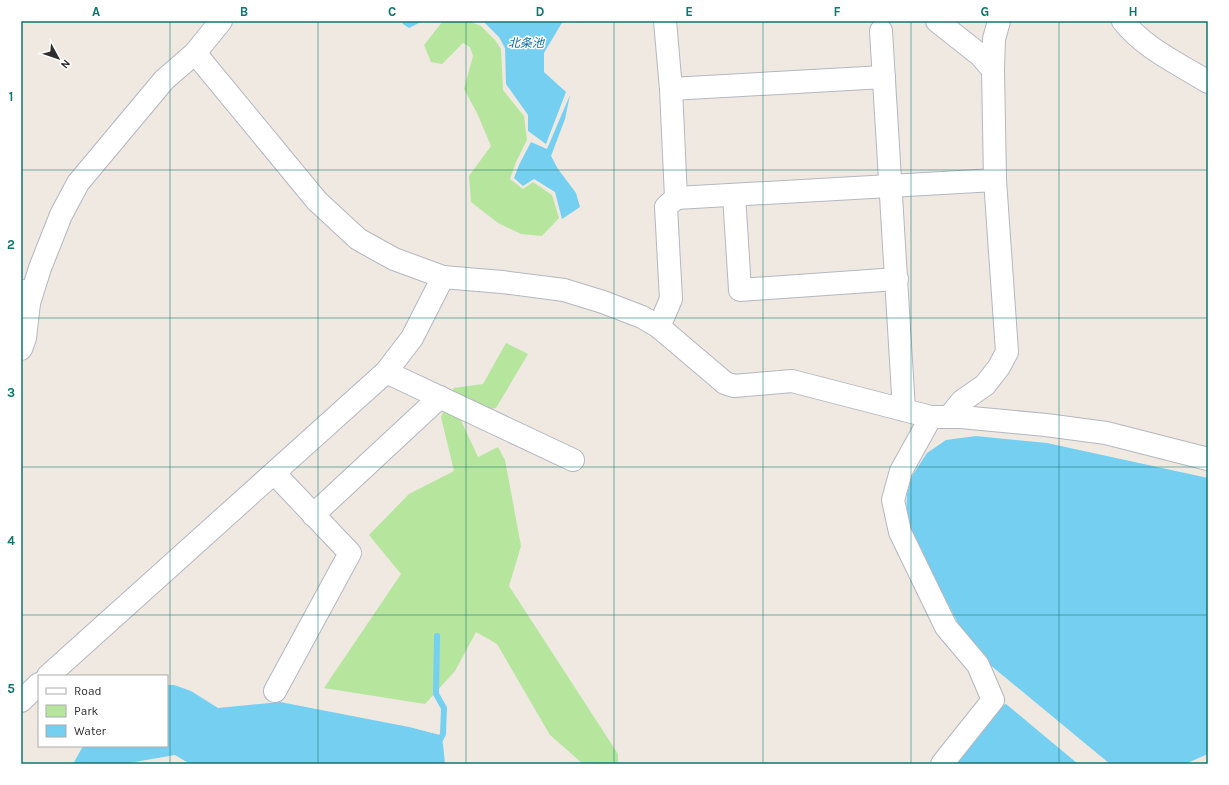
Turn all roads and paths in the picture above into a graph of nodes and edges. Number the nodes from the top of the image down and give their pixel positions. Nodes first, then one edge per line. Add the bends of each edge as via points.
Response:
1 (221, 21) edge
2 (666, 21) edge
3 (937, 21) edge
4 (1000, 21) edge
5 (1123, 21) edge
6 (882, 31) dead end
7 (194, 52) junction
8 (993, 70) junction
9 (884, 77) junction
10 (1208, 82) edge
11 (670, 89) junction
12 (995, 180) junction
13 (891, 186) junction
14 (734, 195) junction
15 (676, 198) junction
16 (443, 277) junction
17 (897, 280) junction
18 (25, 296) edge
19 (659, 327) junction
20 (21, 349) edge
21 (386, 372) junction
22 (440, 397) junction
23 (904, 410) junction
24 (940, 417) junction
25 (1208, 459) edge
26 (573, 460) dead end
27 (274, 473) junction
28 (313, 515) junction
29 (49, 675) edge
30 (38, 685) edge
31 (275, 691) dead end
32 (21, 701) edge
33 (942, 764) edge

1 - 7 street
2 - 11 street
3 - 8 street via 980,55
4 - 8 street via 994,39
5 - 10 street via 1132,33 1151,47
6 - 9 street
7 - 16 street via 317,201 358,238 394,258
7 - 18 street via 164,80 78,183
8 - 12 street
9 - 11 street
9 - 13 street
11 - 15 street
12 - 13 street
12 - 24 street via 1006,352 999,367 985,385
13 - 14 street
13 - 17 street
14 - 15 street
14 - 17 street via 740,290
15 - 19 street via 666,207 670,299
16 - 19 street via 564,290 642,317
16 - 21 street via 412,338
17 - 23 street
18 - 20 street via 25,338
19 - 23 street via 725,383 734,386 792,381
21 - 22 street
21 - 27 street
22 - 26 street
22 - 28 street
23 - 24 street
24 - 25 street via 1046,424 1106,433
24 - 33 street via 901,471 893,500 900,532 946,627 978,665 993,700
27 - 28 street
27 - 29 street
28 - 31 street via 350,553
30 - 32 street

